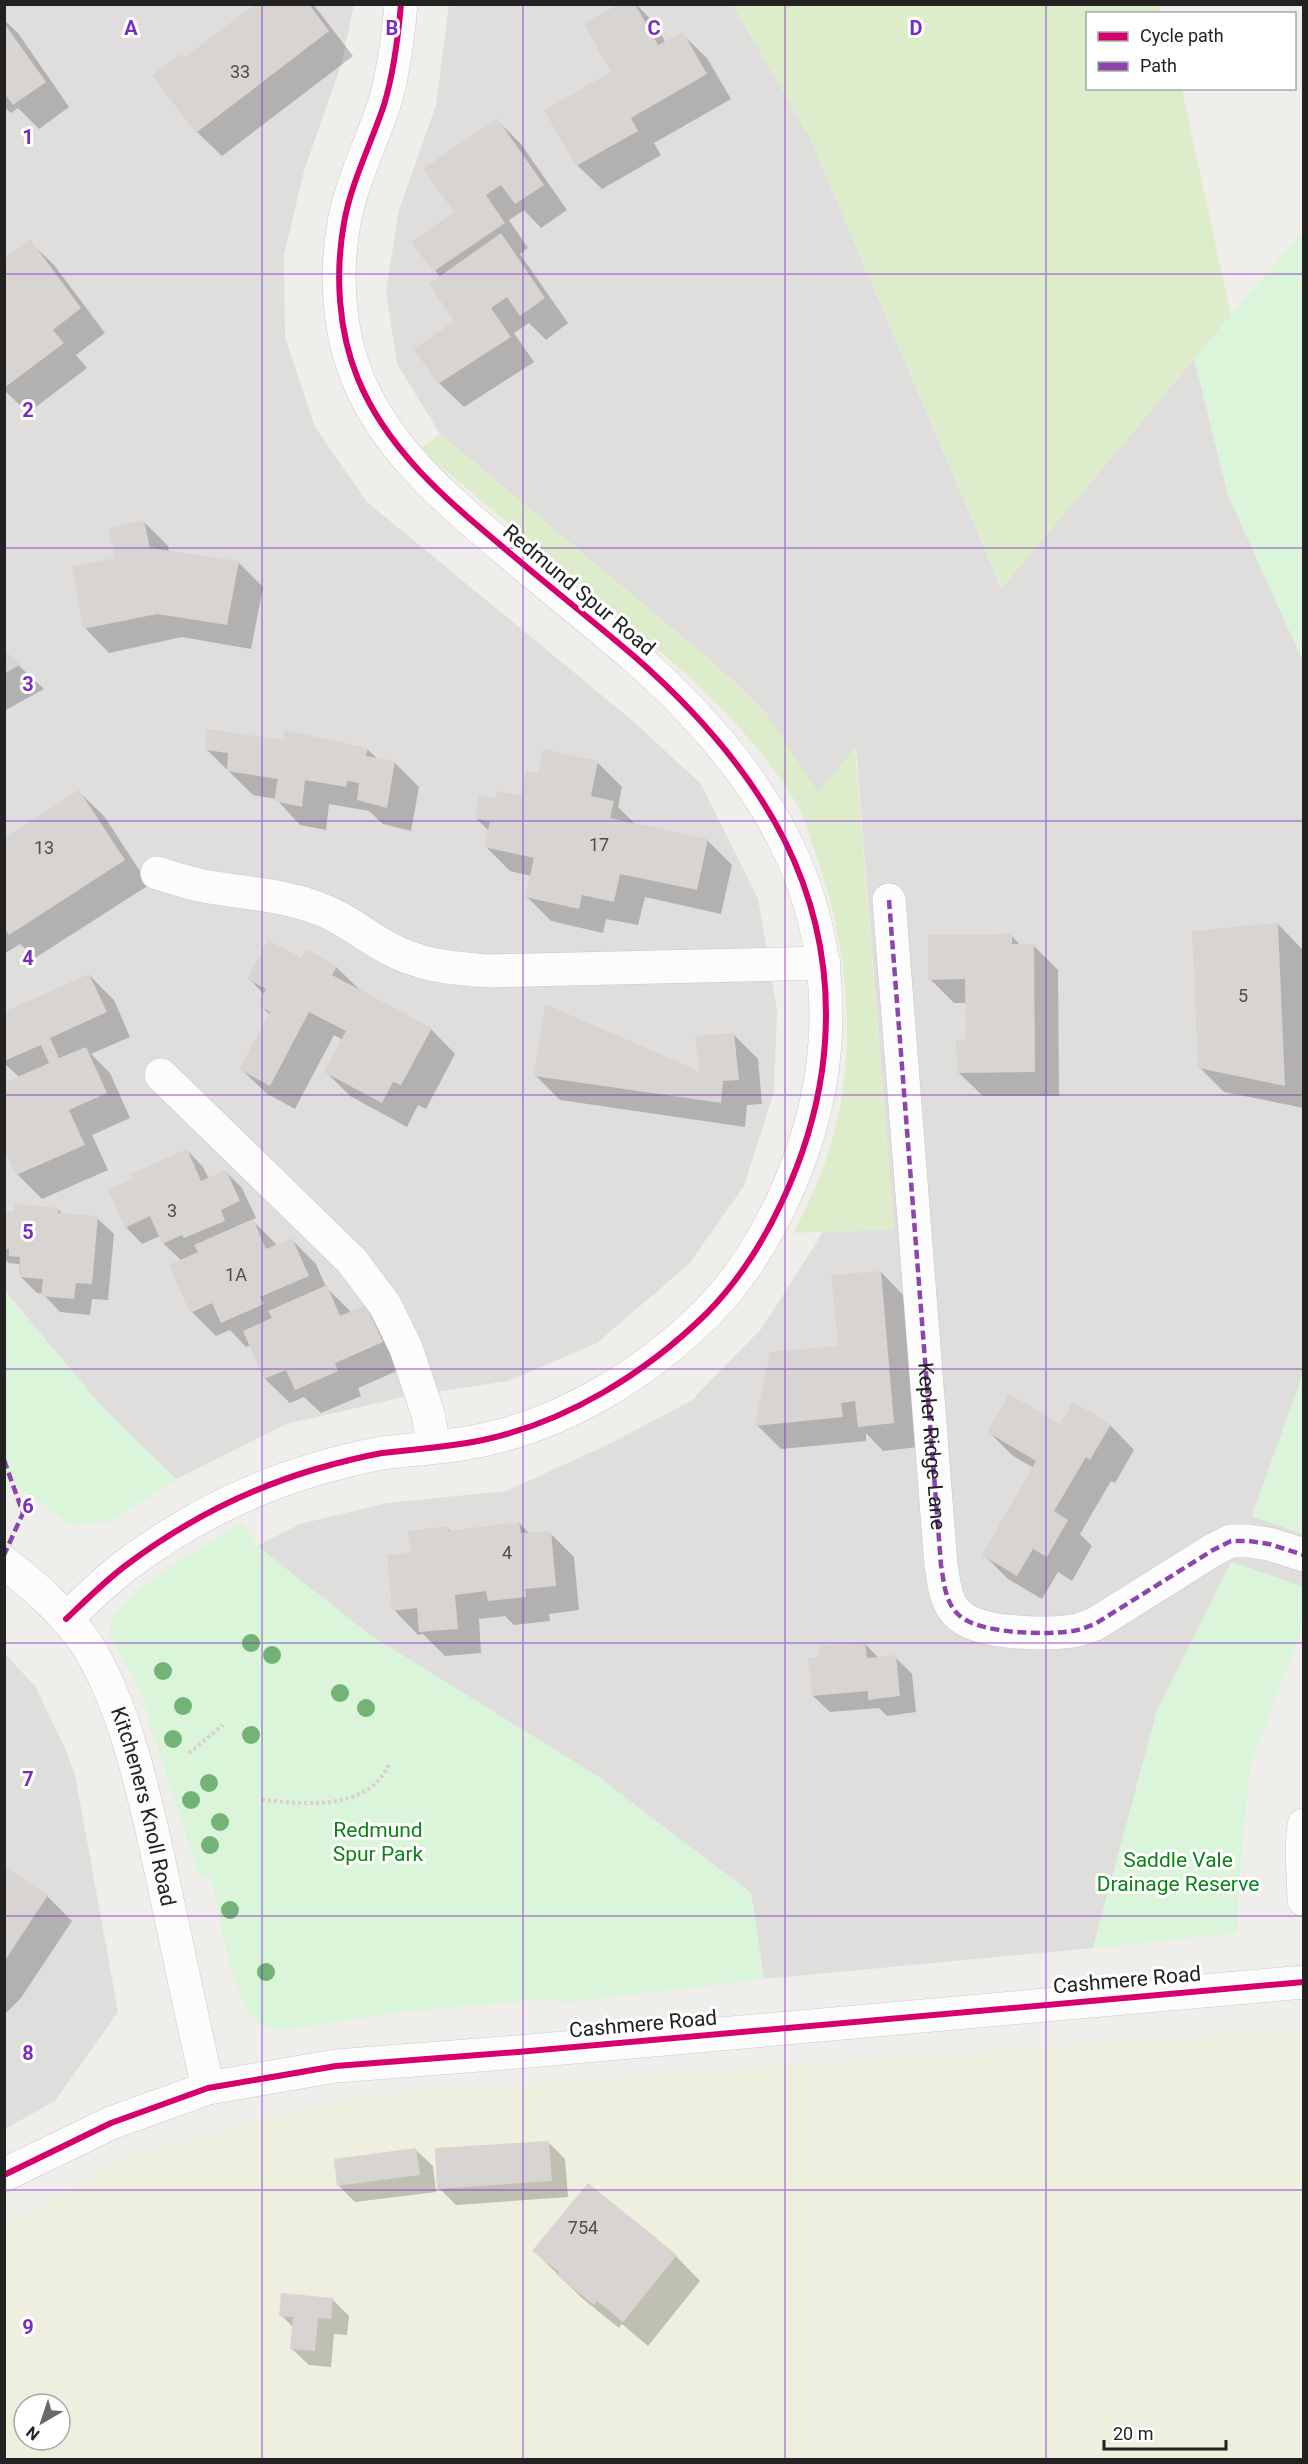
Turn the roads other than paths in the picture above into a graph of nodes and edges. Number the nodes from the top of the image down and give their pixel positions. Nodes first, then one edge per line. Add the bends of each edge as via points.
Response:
1 (401, 4) edge
2 (157, 873) dead end
3 (889, 900) dead end
4 (824, 963) junction
5 (161, 1075) dead end
6 (434, 1448) junction
7 (1304, 1555) edge
8 (4, 1562) edge
9 (66, 1619) junction
10 (1304, 1825) edge
11 (1304, 1900) edge
12 (1304, 1982) edge
13 (208, 2088) junction
14 (4, 2175) edge

1 - 4 street, Redmund Spur Road via 397,51 386,100 344,219 339,279 344,330 356,376 380,423 409,461 445,497 634,657 680,700 730,756 766,805 797,866 815,919
2 - 4 street via 207,887 284,898 319,909 405,957 454,968 489,971
3 - 7 street, Kepler Ridge Lane via 941,1565 946,1595 958,1615 976,1626 998,1630 1075,1631 1095,1624 1232,1541 1269,1544
4 - 6 street, Redmund Spur Road via 827,1022 819,1090 790,1185 739,1275 708,1311 670,1345 632,1375 593,1398 519,1431
5 - 6 street via 352,1261 385,1305 406,1348 428,1414
6 - 9 street, Redmund Spur Road via 375,1454 312,1470 210,1512 122,1568
8 - 9 street, Kitcheners Knoll Road via 39,1590
9 - 13 street, Kitcheners Knoll Road via 85,1642 99,1669 136,1768
10 - 11 street
12 - 13 street, Cashmere Road via 336,2066
13 - 14 street, Cashmere Road via 111,2122

